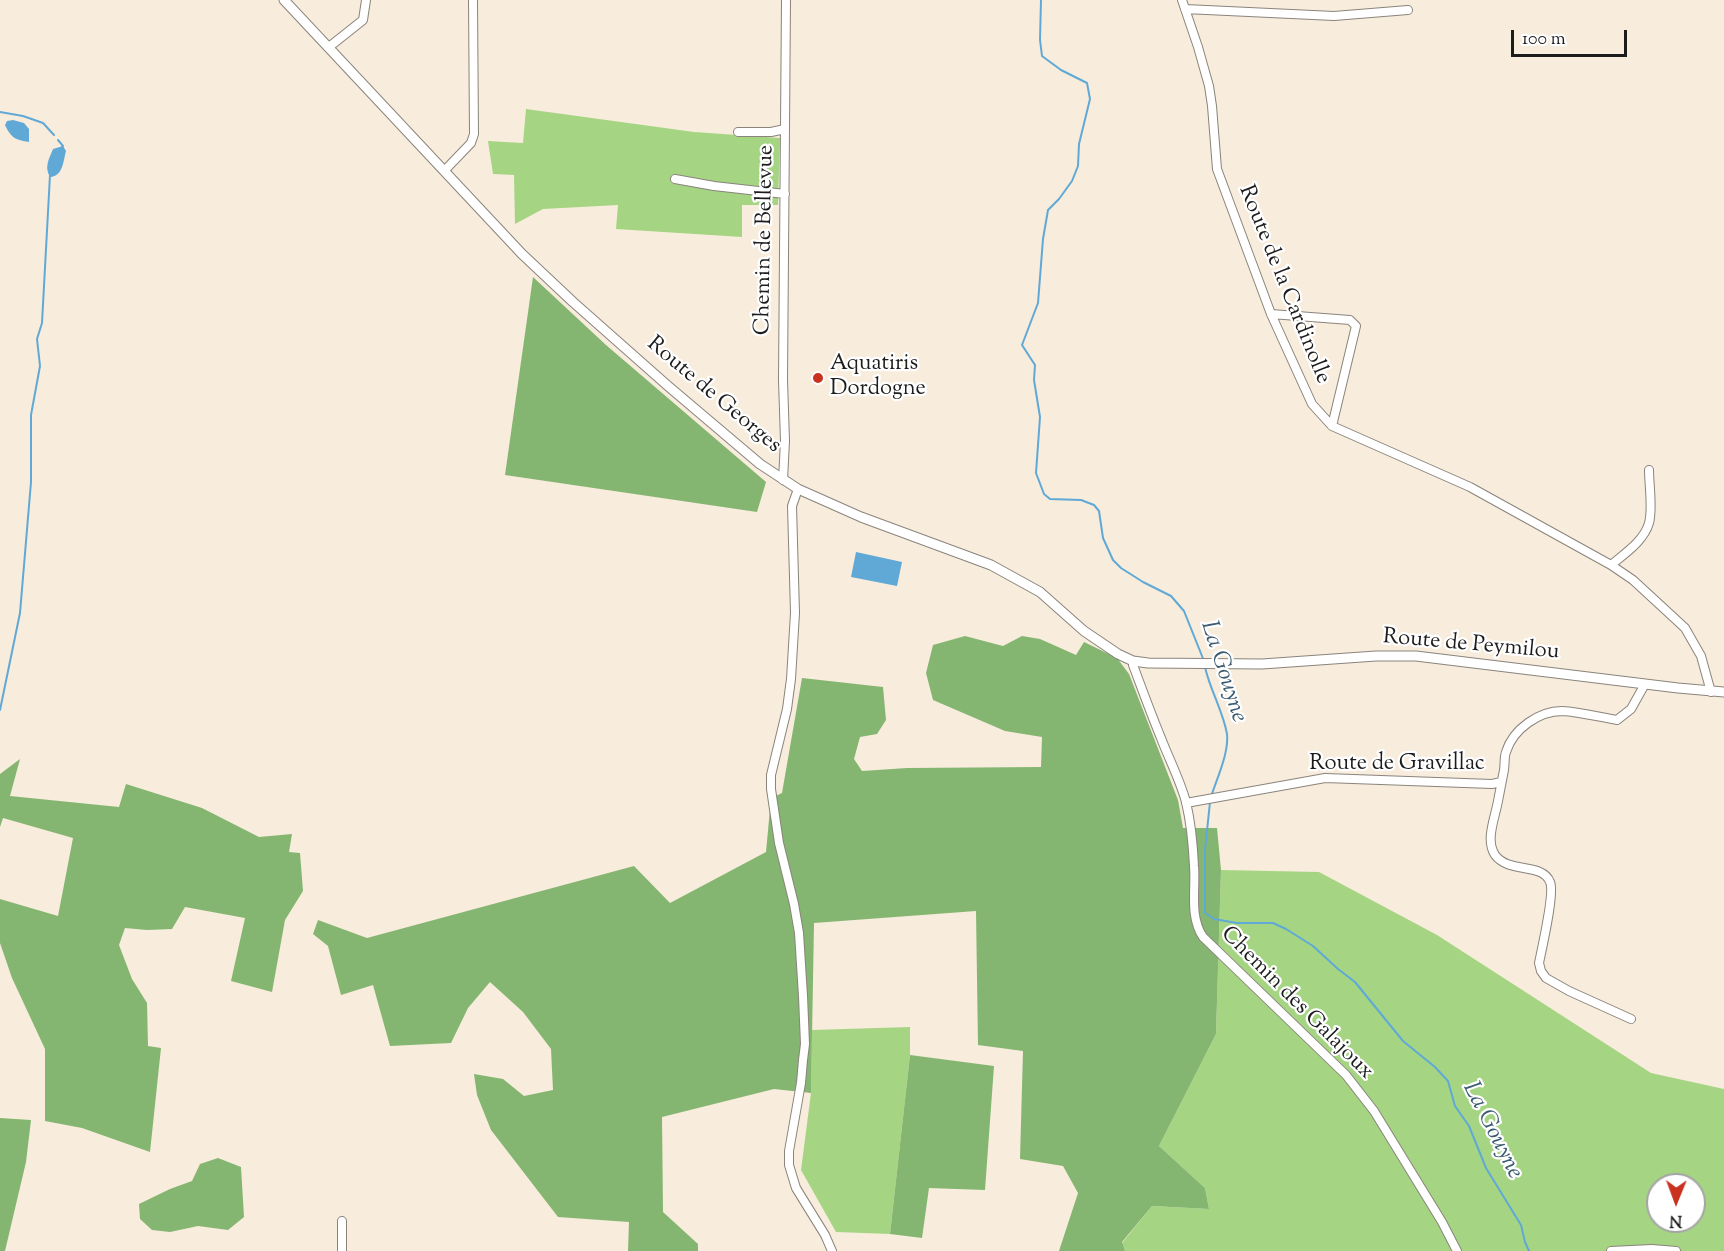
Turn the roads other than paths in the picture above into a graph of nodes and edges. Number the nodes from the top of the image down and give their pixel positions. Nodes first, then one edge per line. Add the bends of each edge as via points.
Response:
1 (285, 0) edge
2 (366, 0) edge
3 (473, 0) edge
4 (786, 0) edge
5 (1182, 0) edge
6 (1185, 9) junction
7 (1408, 10) dead end
8 (329, 47) junction
9 (785, 129) junction
10 (738, 132) dead end
11 (445, 170) junction
12 (675, 179) dead end
13 (785, 194) junction
14 (1270, 314) junction
15 (1332, 426) junction
16 (1649, 470) dead end
17 (783, 480) junction
18 (798, 489) junction
19 (1611, 566) junction
20 (1133, 661) junction
21 (1213, 664) joint
22 (1646, 684) junction
23 (1711, 692) junction
24 (1724, 692) edge
25 (1501, 782) junction
26 (1186, 803) junction
27 (1632, 1019) dead end
28 (342, 1221) dead end
29 (342, 1251) edge
30 (832, 1251) edge
31 (1457, 1251) edge
32 (1611, 1251) edge
33 (1676, 1251) edge

1 - 8 street, Route de Georges
2 - 8 street via 363,20
3 - 11 street via 474,134 471,143
4 - 9 street, Chemin de Bellevue
5 - 6 street, Route de la Cardinolle
6 - 7 street via 1334,16
6 - 14 street, Route de la Cardinolle via 1209,86 1216,169
8 - 11 street, Route de Georges
9 - 10 street
9 - 13 street, Chemin de Bellevue
11 - 17 street, Route de Georges via 522,254 573,302
12 - 13 street
13 - 17 street, Chemin de Bellevue
14 - 15 street, Route de la Cardinolle via 1312,404
14 - 15 street via 1350,320 1356,326
15 - 19 street, Route de la Cardinolle via 1470,487
16 - 19 street via 1647,528
17 - 18 street, Route de Georges
18 - 20 street, Route de Georges via 991,565 1040,592 1083,631
18 - 30 street via 792,506 792,661 771,789 794,904 803,996 805,1044 789,1165 796,1188
19 - 23 street, Route de la Cardinolle via 1633,580 1685,628 1701,656
20 - 21 street, Route de Georges
20 - 26 street, Chemin des Galajoux
21 - 22 street, Route de Peymilou via 1416,656
22 - 23 street, Route de Peymilou
22 - 25 street via 1630,709 1617,720 1559,711 1523,726 1506,752
23 - 24 street, Route de Peymilou
25 - 26 street, Route de Gravillac via 1325,778
25 - 27 street via 1490,840 1493,850 1510,865 1540,871 1551,884 1541,971 1569,991
26 - 31 street, Chemin des Galajoux via 1194,869 1194,915 1203,938 1346,1074 1374,1111
28 - 29 street
32 - 33 street

